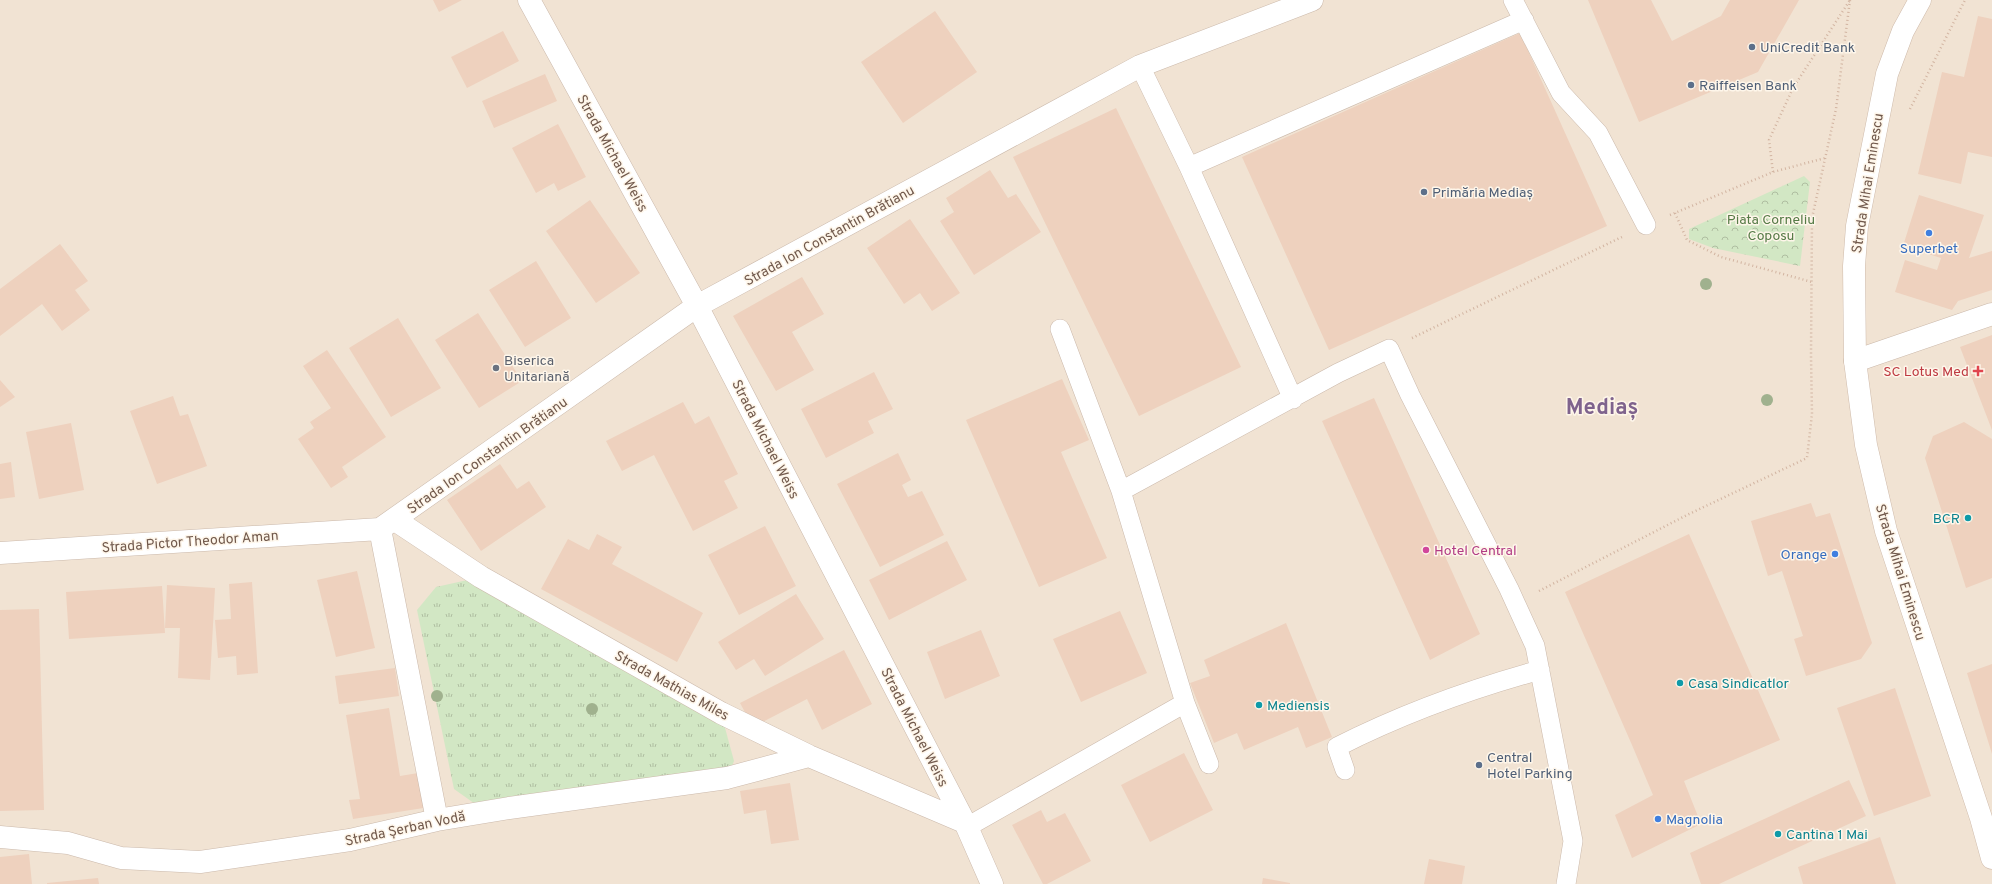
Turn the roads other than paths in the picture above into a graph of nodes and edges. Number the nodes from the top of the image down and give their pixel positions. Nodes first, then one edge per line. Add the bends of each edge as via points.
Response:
1 (529, 0) edge
2 (1312, 0) edge
3 (1513, 0) edge
4 (1920, 0) edge
5 (1524, 20) junction
6 (1140, 66) junction
7 (1189, 167) junction
8 (1646, 225) road end
9 (697, 306) junction
10 (1992, 314) edge
11 (1060, 329) dead end
12 (1855, 361) junction
13 (1293, 399) junction
14 (1122, 491) junction
15 (388, 524) junction
16 (0, 553) edge
17 (1540, 670) junction
18 (1185, 703) junction
19 (809, 756) junction
20 (1209, 764) dead end
21 (1345, 770) dead end
22 (437, 820) junction
23 (966, 824) junction
24 (0, 837) edge
25 (1992, 858) edge
26 (992, 884) edge
27 (1566, 884) edge

1 - 9 street, Strada Michael Weiss
2 - 6 street, Strada Ion Constantin Brătianu
3 - 5 lane
4 - 12 street, Strada Mihai Eminescu via 1903,31 1887,74 1857,226 1854,266
5 - 7 lane
5 - 8 lane via 1561,93 1598,133
6 - 7 lane
6 - 9 street, Strada Ion Constantin Brătianu
7 - 13 lane
9 - 15 street, Strada Ion Constantin Brătianu
9 - 23 street, Strada Michael Weiss
10 - 12 street
11 - 14 lane
12 - 25 street, Strada Mihai Eminescu via 1866,445 1886,531
13 - 14 lane
13 - 17 lane via 1338,373 1389,349 1515,603 1535,646
14 - 18 lane
15 - 16 street, Strada Pictor Theodor Aman
15 - 19 street, Strada Mathias Miles via 721,713
15 - 22 street
17 - 21 lane via 1433,703 1382,724 1337,747
17 - 27 lane via 1573,841
18 - 20 lane
18 - 23 lane
19 - 22 street, Strada Șerban Vodă via 727,778
19 - 23 street, Strada Mathias Miles
22 - 24 street, Strada Șerban Vodă via 350,840 200,862 121,858 68,843
23 - 26 street, Strada Michael Weiss

